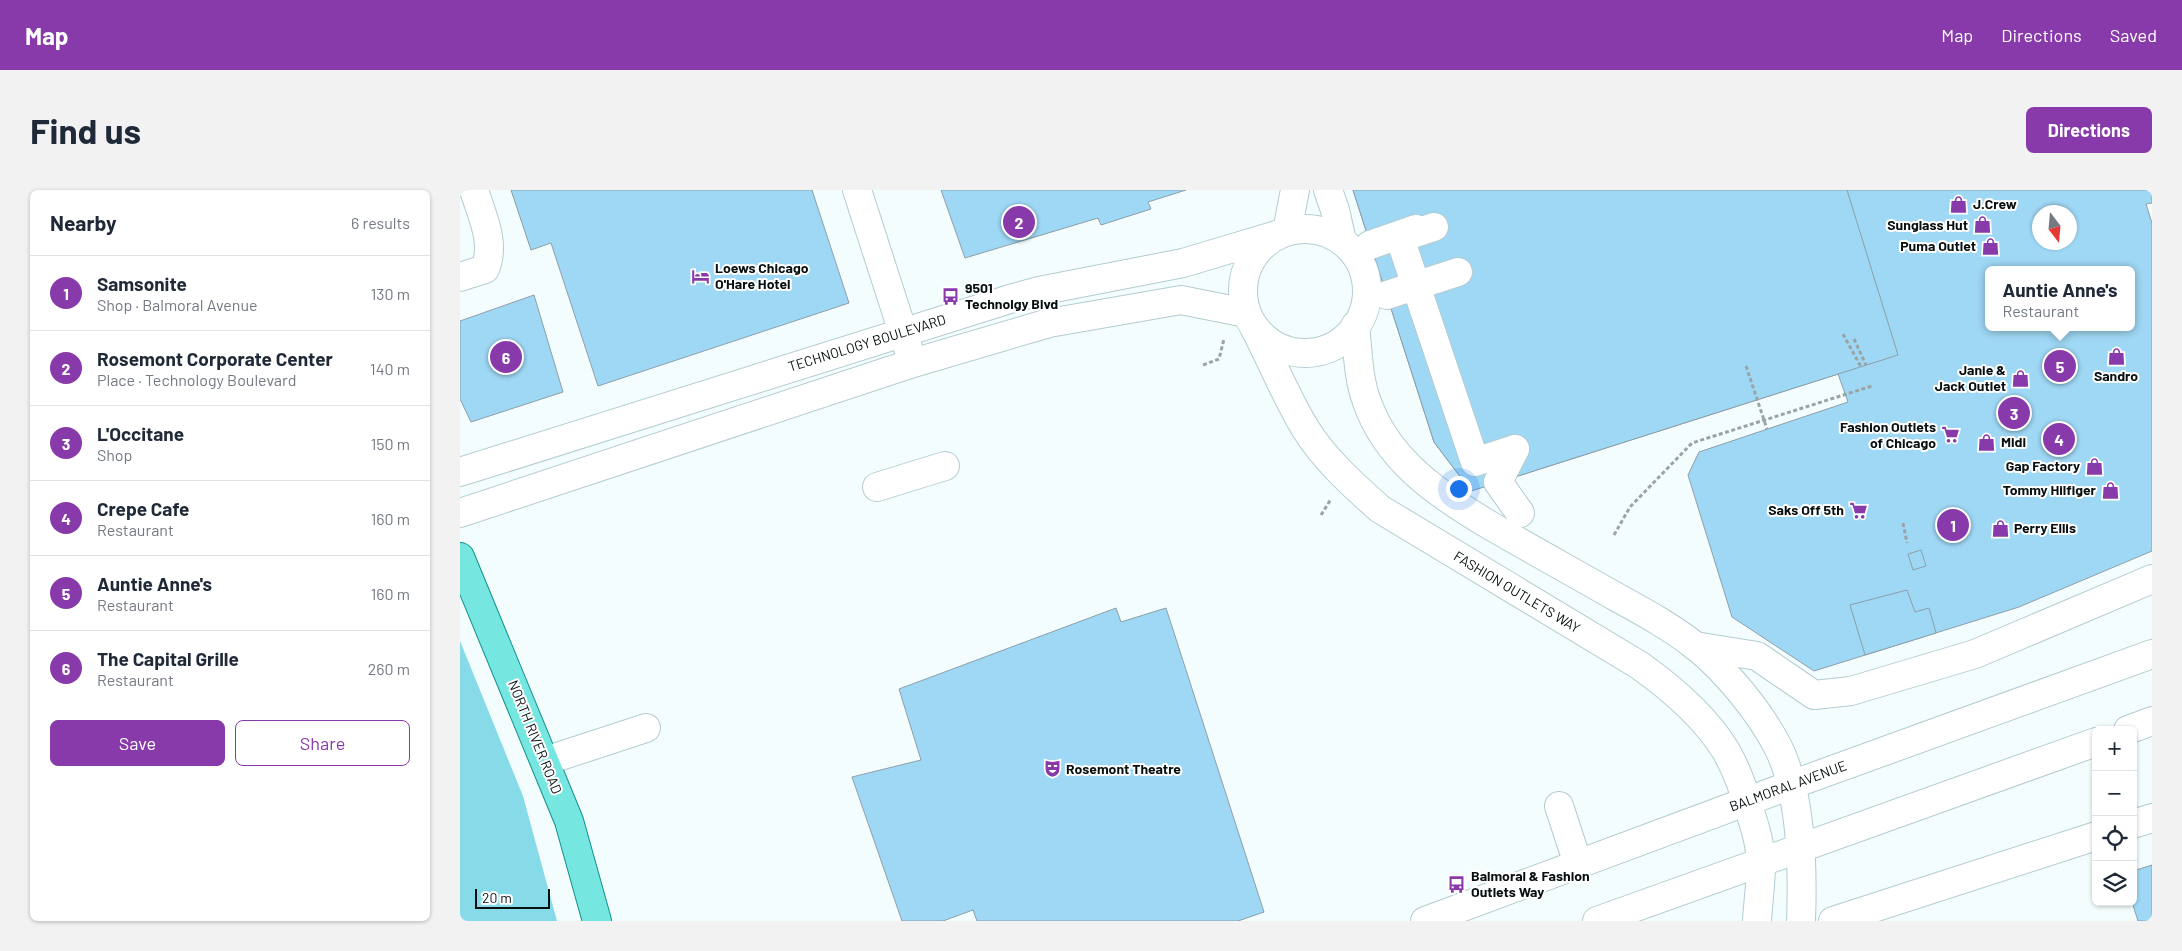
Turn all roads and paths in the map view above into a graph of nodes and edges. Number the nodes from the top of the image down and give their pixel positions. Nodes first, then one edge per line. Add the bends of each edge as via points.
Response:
1 (474, 190) edge
2 (857, 190) edge
3 (1295, 190) edge
4 (1328, 190) edge
5 (1283, 233) junction
6 (1342, 241) junction
7 (1370, 245) dead end
8 (1458, 272) dead end
9 (460, 277) edge
10 (1387, 295) dead end
11 (1251, 321) junction
12 (1355, 326) junction
13 (902, 332) junction
14 (1843, 334) dead end
15 (1224, 339) dead end
16 (1854, 339) dead end
17 (913, 363) junction
18 (1203, 365) dead end
19 (1746, 366) dead end
20 (1872, 386) dead end
21 (1767, 429) dead end
22 (945, 466) dead end
23 (460, 472) edge
24 (877, 487) dead end
25 (1332, 496) dead end
26 (460, 513) edge
27 (1520, 513) dead end
28 (1321, 514) dead end
29 (1903, 523) dead end
30 (1614, 535) dead end
31 (1908, 543) dead end
32 (460, 557) edge
33 (2152, 579) edge
34 (1695, 646) junction
35 (2152, 654) edge
36 (2152, 721) edge
37 (2137, 727) edge
38 (646, 728) dead end
39 (2092, 743) edge
40 (545, 761) junction
41 (1790, 784) junction
42 (1747, 801) junction
43 (1559, 806) dead end
44 (2152, 818) edge
45 (2137, 823) edge
46 (2092, 837) edge
47 (1800, 848) junction
48 (1761, 862) junction
49 (1578, 864) junction
50 (1601, 920) edge
51 (597, 921) edge
52 (1425, 921) edge
53 (1757, 921) edge
54 (1801, 921) edge
55 (1833, 921) edge

1 - 9 street via 490,243 490,258 485,269
2 - 13 street
3 - 5 street
4 - 6 street
5 - 6 street via 1306,229 1325,232
5 - 11 street via 1264,244 1252,258 1244,276 1242,294
5 - 13 street, TECHNOLOGY BOULEVARD via 1183,263 1039,291
6 - 12 street via 1360,261 1366,281 1366,302
7 - 27 street via 1438,224 1400,238 1475,462 1515,449 1498,482
8 - 10 street
11 - 12 street via 1269,342 1287,350 1306,353 1325,350 1342,340
11 - 17 street via 1180,300 1049,324
11 - 42 street, FASHION OUTLETS WAY via 1305,428 1354,487 1380,509 1639,665 1665,684 1725,749
12 - 34 street via 1367,402 1401,459 1424,483 1452,503 1665,624
13 - 17 street
13 - 23 street, TECHNOLOGY BOULEVARD
14 - 16 path via 1864,366
15 - 18 path via 1219,359
17 - 26 street
19 - 21 path
20 - 30 path via 1692,443 1630,507
22 - 24 street
25 - 28 path
29 - 31 path
32 - 40 main road, NORTH RIVER ROAD
33 - 34 street via 1975,654 1851,691 1814,695 1757,656
34 - 41 street via 1764,723 1778,748
35 - 41 street, BALMORAL AVENUE
36 - 37 street
38 - 40 street
39 - 47 street
40 - 51 main road, NORTH RIVER ROAD via 569,821
41 - 42 street, BALMORAL AVENUE
41 - 47 street
42 - 48 street, FASHION OUTLETS WAY
42 - 49 street, BALMORAL AVENUE
43 - 49 street
44 - 45 street
46 - 55 street
47 - 48 street
47 - 54 street
48 - 50 street
48 - 53 street, FASHION OUTLETS WAY
49 - 52 street, BALMORAL AVENUE

